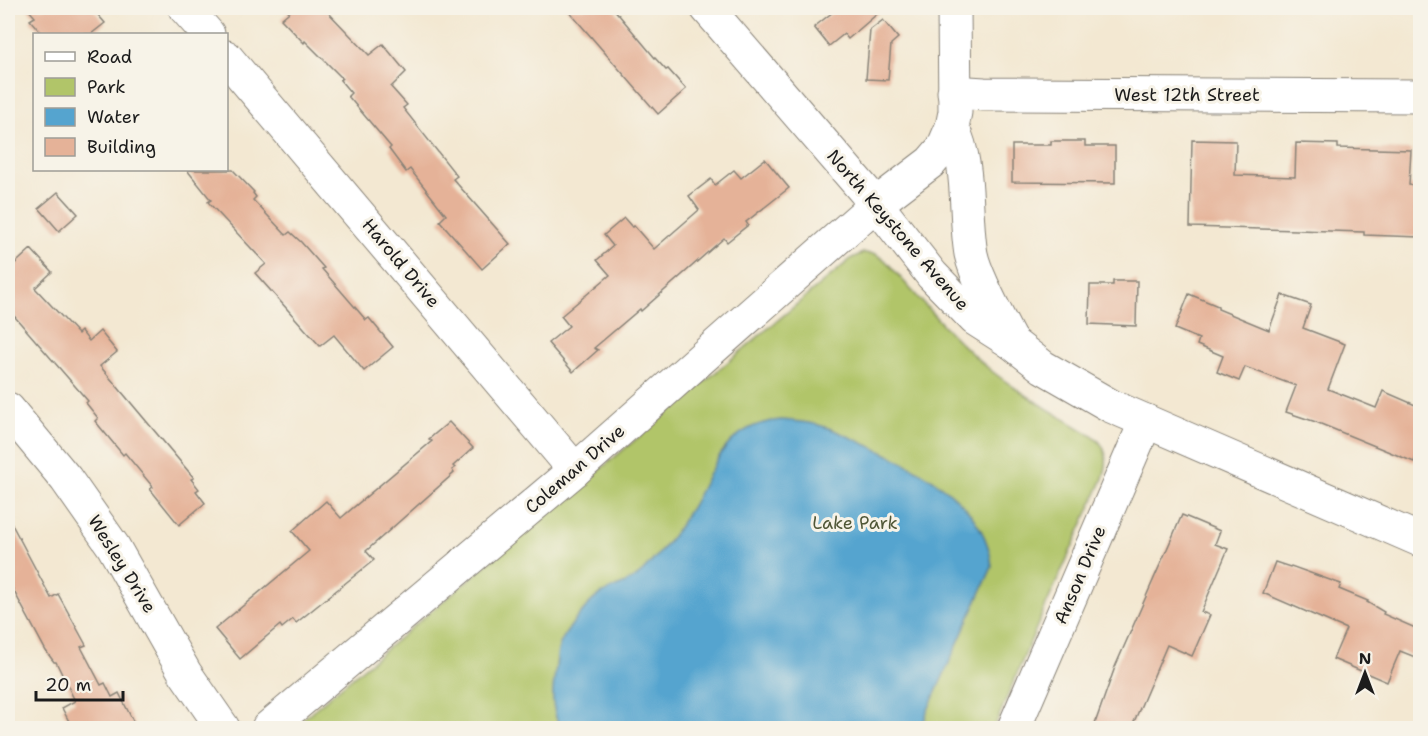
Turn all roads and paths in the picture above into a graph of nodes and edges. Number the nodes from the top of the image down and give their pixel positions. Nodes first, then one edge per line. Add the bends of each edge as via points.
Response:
1 (185, 8) edge
2 (707, 8) edge
3 (954, 8) edge
4 (207, 33) edge
5 (228, 59) edge
6 (954, 92) junction
7 (1420, 96) edge
8 (952, 127) junction
9 (876, 204) junction
10 (1011, 342) junction
11 (8, 409) edge
12 (1146, 421) junction
13 (575, 470) junction
14 (1420, 540) edge
15 (223, 729) edge
16 (268, 729) edge
17 (1014, 729) edge

1 - 4 street
2 - 9 street, North Keystone Avenue
3 - 6 street
5 - 13 street, Harold Drive
6 - 7 street, West 12th Street
6 - 8 street
8 - 9 street, Coleman Drive via 943,148 931,162
8 - 10 street via 963,164 971,256
9 - 10 street, North Keystone Avenue via 946,290 975,319
9 - 13 street, Coleman Drive
10 - 12 street, North Keystone Avenue via 1080,390
11 - 15 street, Wesley Drive via 66,479 113,546 184,673
12 - 14 street, North Keystone Avenue
12 - 17 street, Anson Drive
13 - 16 street, Coleman Drive

